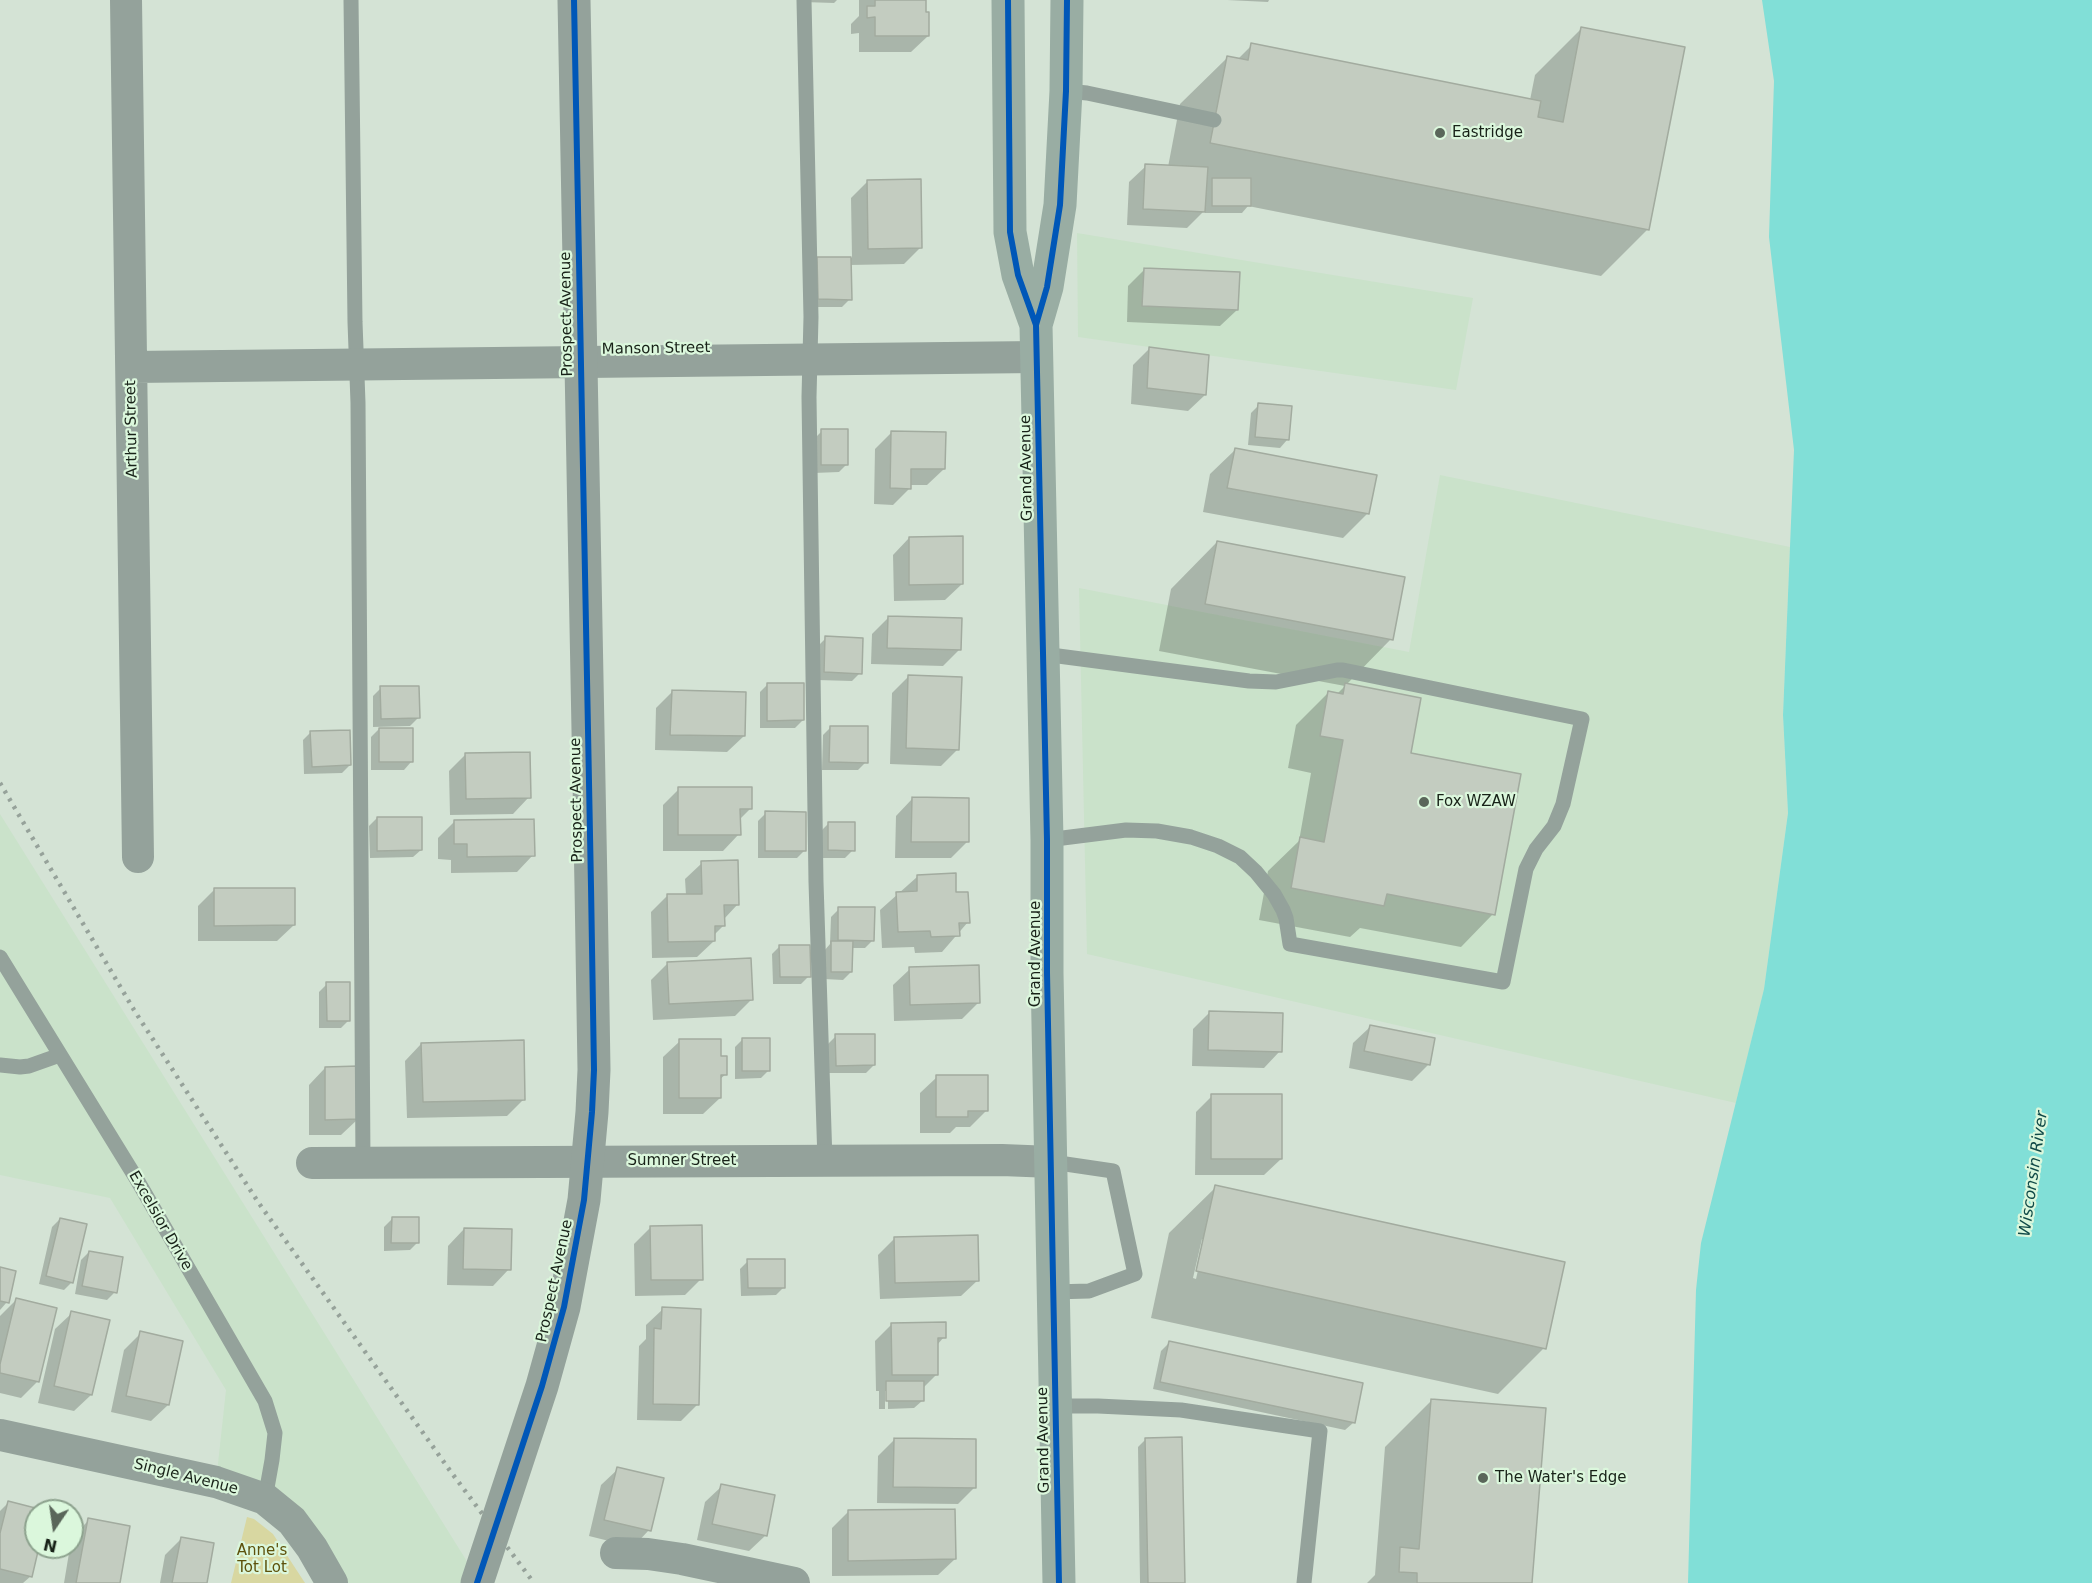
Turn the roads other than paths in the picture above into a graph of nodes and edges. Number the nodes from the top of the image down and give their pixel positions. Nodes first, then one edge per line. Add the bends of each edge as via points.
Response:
1 (126, 0) edge
2 (351, 0) edge
3 (574, 0) edge
4 (804, 0) edge
5 (1008, 0) edge
6 (1067, 0) edge
7 (1066, 91) junction
8 (1214, 120) dead end
9 (1037, 341) junction
10 (811, 360) junction
11 (580, 362) junction
12 (356, 365) junction
13 (132, 367) junction
14 (1043, 654) junction
15 (1047, 840) junction
16 (138, 857) dead end
17 (0, 957) edge
18 (60, 1055) junction
19 (0, 1065) edge
20 (825, 1161) junction
21 (588, 1162) junction
22 (1052, 1162) junction
23 (312, 1163) dead end
24 (363, 1163) junction
25 (1053, 1292) junction
26 (1056, 1406) junction
27 (0, 1435) edge
28 (265, 1498) junction
29 (616, 1553) dead end
30 (332, 1583) edge
31 (477, 1583) edge
32 (794, 1583) edge
33 (1059, 1583) edge
34 (1304, 1583) edge

1 - 13 street, Arthur Street
2 - 12 lane
3 - 11 street, Prospect Avenue
4 - 10 lane
5 - 9 main road, Grand Avenue via 1010,232
6 - 7 main road, Grand Avenue
7 - 8 lane
7 - 9 main road, Grand Avenue via 1058,226
9 - 10 street, Manson Street
9 - 14 main road, Grand Avenue
10 - 11 street, Manson Street
10 - 20 lane via 816,882
11 - 12 street, Manson Street
11 - 21 street, Prospect Avenue via 594,1070
12 - 13 street, Manson Street
12 - 24 lane
13 - 16 street, Arthur Street
14 - 15 main road, Grand Avenue
14 - 15 lane via 1250,681 1276,682 1343,670 1582,719 1563,804 1554,826 1526,869 1503,982 1290,944 1283,910 1256,872 1240,857 1191,837 1126,830
15 - 22 main road, Grand Avenue
17 - 18 lane, Excelsior Drive
18 - 19 lane via 29,1066
18 - 28 lane, Excelsior Drive via 265,1401 275,1432
20 - 21 street, Sumner Street
20 - 22 street, Sumner Street
21 - 24 street, Sumner Street
21 - 31 street, Prospect Avenue via 566,1300
22 - 25 main road, Grand Avenue
22 - 25 lane via 1113,1171 1135,1274 1089,1291
23 - 24 street, Sumner Street
25 - 26 main road, Grand Avenue
26 - 33 main road, Grand Avenue
26 - 34 lane via 1181,1410 1320,1431
27 - 28 street, Single Avenue via 216,1482
28 - 30 street, Single Avenue via 292,1521
29 - 32 street via 674,1558

